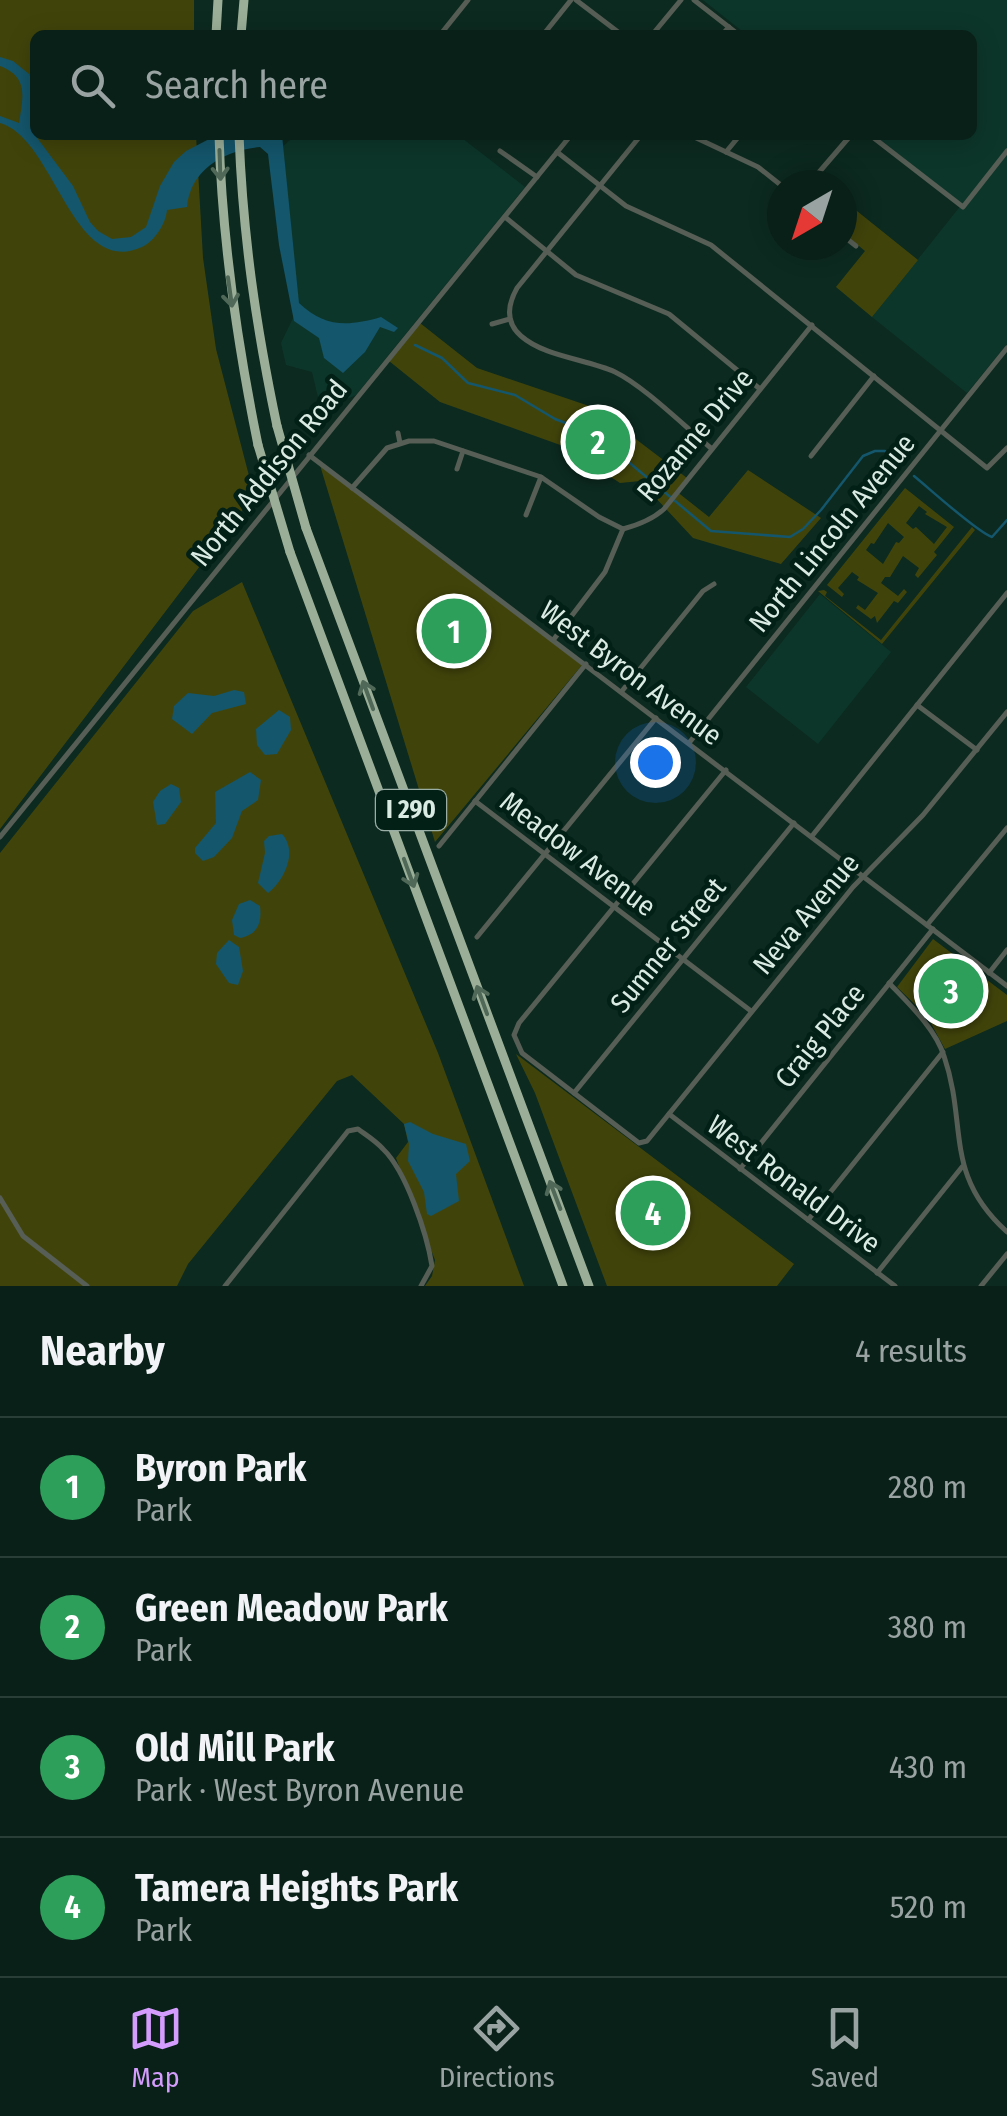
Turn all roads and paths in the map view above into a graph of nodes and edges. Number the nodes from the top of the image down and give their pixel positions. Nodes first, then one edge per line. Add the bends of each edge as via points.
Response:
1 (218, 0) edge
2 (244, 0) edge
3 (468, 0) edge
4 (574, 0) edge
5 (680, 0) edge
6 (694, 0) edge
7 (729, 27) junction
8 (216, 30) edge
9 (241, 30) edge
10 (444, 30) edge
11 (547, 30) edge
12 (615, 30) edge
13 (656, 30) edge
14 (726, 30) edge
15 (733, 30) edge
16 (219, 140) edge
17 (239, 140) edge
18 (567, 140) edge
19 (637, 140) edge
20 (701, 140) edge
21 (736, 140) edge
22 (847, 140) edge
23 (877, 140) edge
24 (500, 151) dead end
25 (1007, 151) edge
26 (557, 152) junction
27 (726, 152) junction
28 (821, 170) edge
29 (767, 174) edge
30 (537, 177) junction
31 (600, 186) junction
32 (505, 217) junction
33 (546, 253) junction
34 (510, 319) junction
35 (492, 324) dead end
36 (812, 325) junction
37 (1007, 348) edge
38 (874, 376) junction
39 (760, 390) junction
40 (940, 430) junction
41 (398, 432) dead end
42 (400, 442) junction
43 (1007, 448) edge
44 (712, 449) junction
45 (463, 451) junction
46 (309, 454) junction
47 (811, 456) dead end
48 (457, 469) dead end
49 (542, 477) junction
50 (352, 488) junction
51 (526, 515) dead end
52 (623, 529) junction
53 (714, 584) dead end
54 (1007, 593) edge
55 (554, 639) junction
56 (586, 664) junction
57 (622, 691) junction
58 (917, 705) junction
59 (1007, 713) edge
60 (656, 718) junction
61 (690, 742) junction
62 (977, 750) junction
63 (726, 770) junction
64 (475, 801) junction
65 (794, 823) junction
66 (1007, 828) edge
67 (812, 836) junction
68 (0, 837) edge
69 (439, 846) dead end
70 (544, 854) junction
71 (863, 876) junction
72 (614, 906) junction
73 (930, 927) junction
74 (478, 936) dead end
75 (1007, 950) edge
76 (683, 958) junction
77 (989, 972) junction
78 (889, 983) junction
79 (1007, 986) edge
80 (751, 1012) junction
81 (944, 1052) junction
82 (574, 1094) junction
83 (669, 1114) junction
84 (962, 1167) junction
85 (740, 1168) junction
86 (0, 1198) edge
87 (808, 1220) junction
88 (1007, 1232) edge
89 (1007, 1254) edge
90 (877, 1273) junction
91 (87, 1286) edge
92 (225, 1286) edge
93 (421, 1286) edge
94 (563, 1286) edge
95 (589, 1286) edge
96 (895, 1286) edge
97 (981, 1286) edge

1 - 8 highway
2 - 9 highway
3 - 10 street
4 - 11 street
4 - 12 street
5 - 13 street
6 - 7 street
7 - 14 street
7 - 15 street
16 -> 94 highway, I 290, bridge via 232,303 258,445 290,552
95 -> 17 highway, I 290, bridge via 306,528 255,321
18 - 26 street, North Addison Road
19 - 31 street
20 - 27 street
21 - 27 street
22 - 28 street
23 - 25 street via 963,206
24 - 30 street
26 - 30 street, North Addison Road
26 - 31 street
27 - 29 street
30 - 32 street, North Addison Road
31 - 33 street
31 - 36 street via 626,206 711,246
32 - 33 street
32 - 46 street, North Addison Road
33 - 34 street via 518,288
33 - 39 street via 576,274 669,314
34 - 35 street
34 - 44 street via 530,343 620,374
36 - 38 street
36 - 39 street, Rozanne Drive
37 - 40 street, North Lincoln Avenue
38 - 40 street
38 - 47 street
39 - 44 street, Rozanne Drive
40 - 43 street via 986,468
40 - 61 street, North Lincoln Avenue
41 - 42 street
42 - 45 street, Rozanne Drive
42 - 50 street via 379,455
44 - 52 street, Rozanne Drive via 650,520
45 - 48 street
45 - 49 street, Rozanne Drive
46 - 50 street, West Byron Avenue
46 - 68 street, North Addison Road
49 - 51 street
49 - 52 street, Rozanne Drive
50 - 55 street, West Byron Avenue
52 - 55 street via 606,572
53 - 57 street
54 - 58 street
55 - 56 street, West Byron Avenue
56 - 57 street, West Byron Avenue
56 - 64 street
57 - 60 street, West Byron Avenue
58 - 62 street
58 - 67 street
59 - 62 street, Neva Avenue
60 - 61 street, West Byron Avenue
60 - 70 street
61 - 63 street, West Byron Avenue
62 - 71 street, Neva Avenue
63 - 65 street, West Byron Avenue
63 - 72 street
64 - 69 street
64 - 70 street, Meadow Avenue
65 - 67 street, West Byron Avenue
65 - 76 street, Sumner Street
66 - 73 street, Craig Place
67 - 71 street, West Byron Avenue
70 - 72 street, Meadow Avenue
70 - 74 street
71 - 73 street, West Byron Avenue
71 - 80 street, Neva Avenue
72 - 76 street, Meadow Avenue
72 - 82 street via 518,1023 522,1053
73 - 77 street, West Byron Avenue
73 - 78 street, Craig Place
75 - 77 street
76 - 80 street, Meadow Avenue
76 - 82 street, Sumner Street
77 - 79 street, West Byron Avenue
78 - 81 street
78 - 85 street, Craig Place
80 - 83 street, Neva Avenue
81 - 84 street
81 - 87 street
82 - 83 street, Neva Avenue via 640,1143
83 - 85 street, West Ronald Drive
84 - 88 street via 986,1211
84 - 90 street
85 - 87 street, West Ronald Drive
86 - 91 street via 16,1229
87 - 90 street, West Ronald Drive
89 - 97 street
90 - 96 street, West Ronald Drive
92 - 93 street via 348,1131 358,1129 385,1150 400,1173 432,1266

